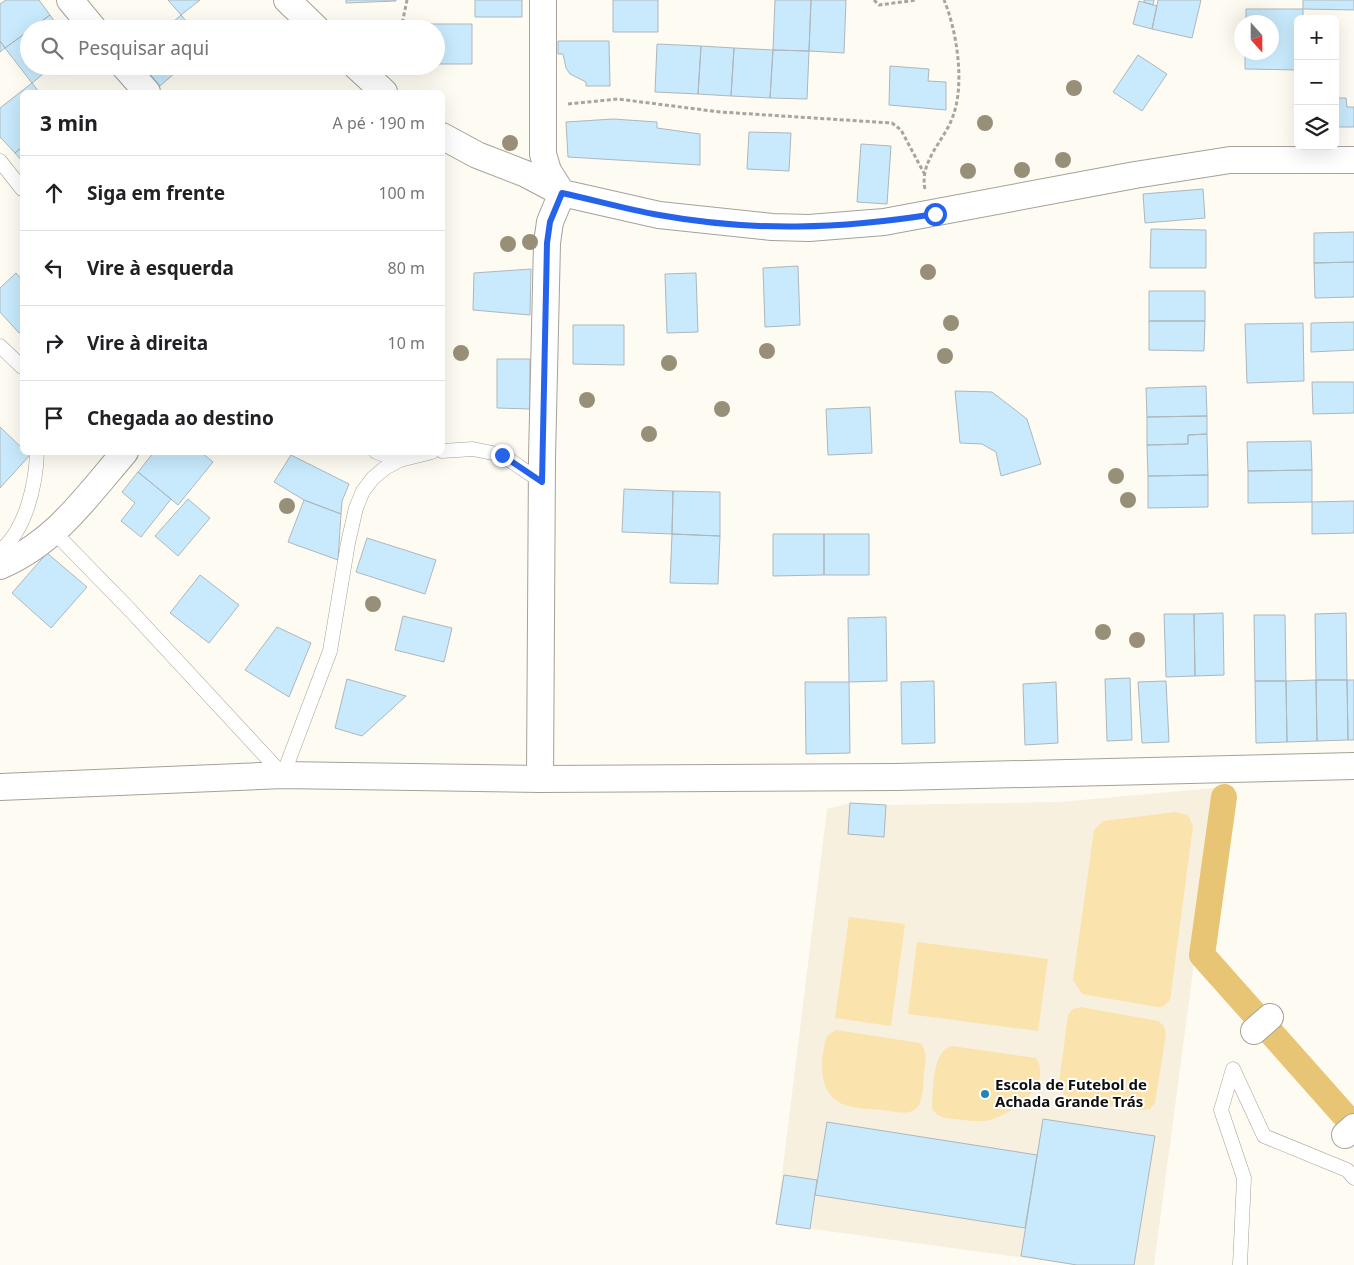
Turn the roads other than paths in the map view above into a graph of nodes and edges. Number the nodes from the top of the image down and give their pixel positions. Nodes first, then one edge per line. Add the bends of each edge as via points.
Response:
1 (70, 0) edge
2 (287, 0) edge
3 (543, 0) edge
4 (87, 20) edge
5 (308, 20) edge
6 (132, 75) edge
7 (366, 75) edge
8 (145, 90) edge
9 (382, 90) edge
10 (445, 138) edge
11 (1354, 160) edge
12 (0, 161) edge
13 (20, 186) edge
14 (562, 193) junction
15 (0, 346) edge
16 (20, 366) edge
17 (445, 451) edge
18 (36, 455) edge
19 (122, 455) edge
20 (385, 455) edge
21 (420, 455) edge
22 (400, 460) junction
23 (542, 482) junction
24 (55, 533) junction
25 (0, 551) edge
26 (0, 566) edge
27 (1354, 766) edge
28 (283, 775) junction
29 (540, 779) junction
30 (0, 787) edge
31 (1354, 1178) edge
32 (1240, 1265) edge

1 - 4 street
2 - 5 street
3 - 14 street via 543,154 548,171
6 - 8 street
7 - 9 street
10 - 14 street
11 - 14 street via 1230,160 935,214 847,226 772,228 659,215
12 - 13 lane
14 - 23 street via 550,222 547,243
15 - 16 lane
17 - 23 lane via 473,449 502,455
18 - 25 lane via 29,498 16,531
19 - 24 street
20 - 22 lane
21 - 22 lane
22 - 28 lane via 372,478 362,491 348,543 330,651
23 - 29 street
24 - 26 street via 22,557
24 - 28 lane
27 - 29 street via 897,777
28 - 29 street
28 - 30 street
31 - 32 lane via 1347,1170 1264,1136 1233,1069 1221,1110 1244,1178

